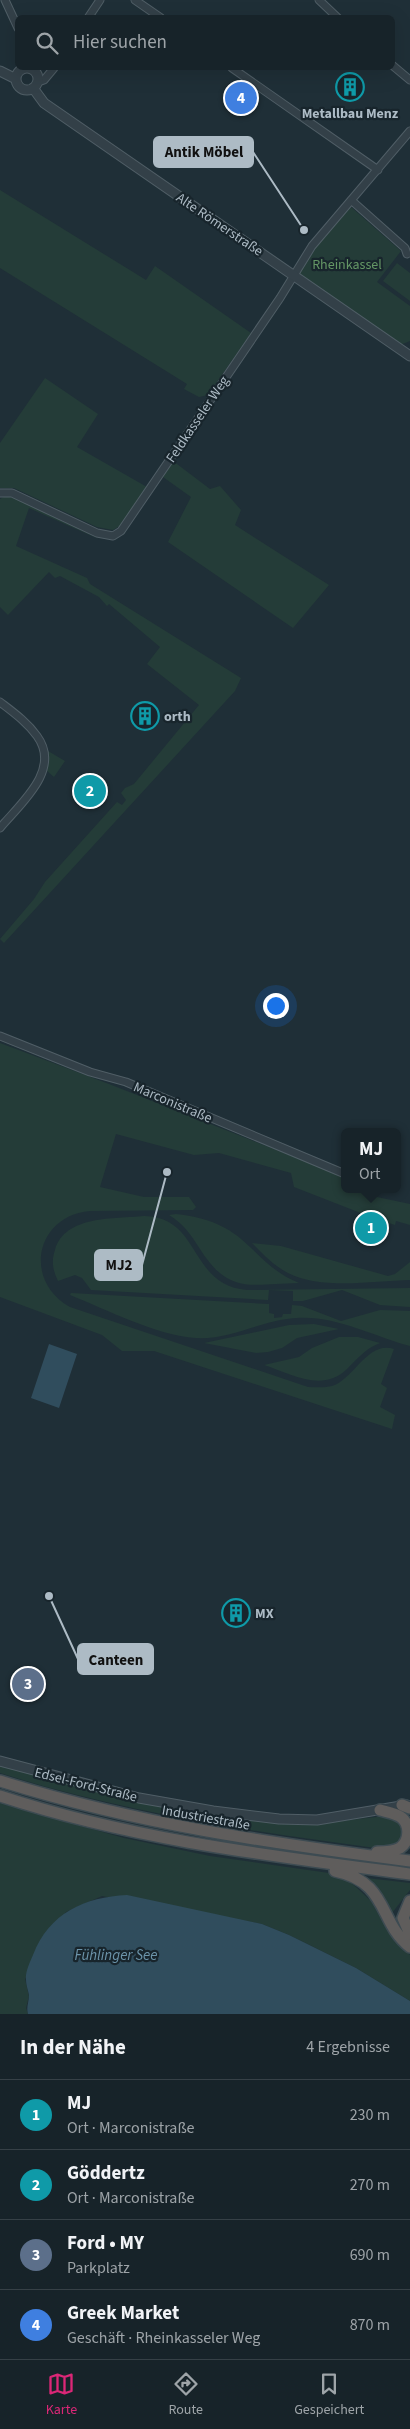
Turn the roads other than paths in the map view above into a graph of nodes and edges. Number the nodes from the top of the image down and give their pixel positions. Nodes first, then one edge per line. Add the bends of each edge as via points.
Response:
1 (5, 0) edge
2 (100, 0) edge
3 (135, 0) edge
4 (319, 0) edge
5 (90, 15) edge
6 (157, 15) edge
7 (335, 15) edge
8 (15, 22) edge
9 (395, 67) edge
10 (23, 70) edge
11 (31, 70) edge
12 (52, 70) edge
13 (235, 70) edge
14 (0, 71) edge
15 (16, 79) junction
16 (410, 80) edge
17 (35, 85) junction
18 (410, 131) edge
19 (378, 170) junction
20 (351, 200) junction
21 (408, 254) dead end
22 (295, 274) junction
23 (410, 355) edge
24 (0, 493) edge
25 (0, 702) edge
26 (0, 828) edge
27 (0, 1036) edge
28 (341, 1172) edge
29 (0, 1761) edge
30 (0, 1781) edge
31 (0, 1796) edge
32 (407, 1806) edge
33 (380, 1810) junction
34 (344, 1853) junction
35 (262, 1856) junction
36 (410, 1861) edge
37 (410, 1874) edge
38 (410, 1901) edge
39 (410, 1934) edge
40 (410, 1947) edge

1 - 8 street
2 - 5 street
3 - 6 street
4 - 7 street
9 - 16 street
10 - 15 street, Alte Römerstraße via 18,72
11 - 17 street, Alte Römerstraße via 36,74
12 - 17 street
13 - 19 street
14 - 15 street, Alte Römerstraße
15 - 17 street, Alte Römerstraße via 20,88 26,90
17 - 22 street, Alte Römerstraße via 44,103
18 - 19 street, Feldkasseler Weg
19 - 20 street, Feldkasseler Weg
20 - 21 street
20 - 22 street, Feldkasseler Weg via 312,246
22 - 23 street, Alte Römerstraße
22 - 24 street, Feldkasseler Weg via 121,531 113,536 97,533 12,493
25 - 26 street via 39,737 45,768 38,783
27 - 28 street, Marconistraße via 90,1072 126,1082
29 - 33 street, Edsel-Ford-Straße via 139,1798 222,1812 301,1821
30 - 34 highway, Industriestraße via 82,1806 158,1824
31 - 35 highway, Industriestraße via 111,1828
32 - 33 street, Edsel-Ford-Straße
33 - 34 highway via 397,1815 406,1822 409,1831 406,1842 394,1850
34 - 36 highway, Industriestraße
35 - 37 highway, Industriestraße
35 - 40 highway via 348,1873 376,1895 403,1942
38 - 39 highway via 403,1918

